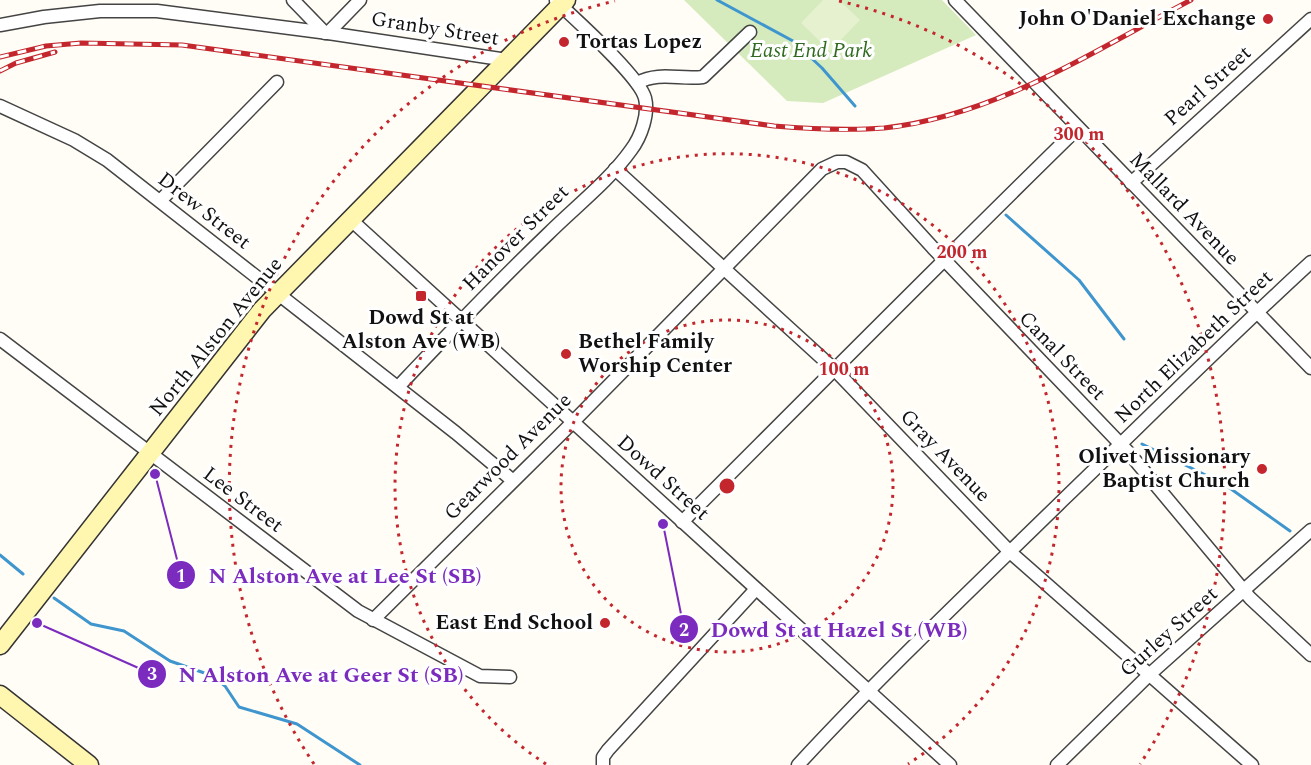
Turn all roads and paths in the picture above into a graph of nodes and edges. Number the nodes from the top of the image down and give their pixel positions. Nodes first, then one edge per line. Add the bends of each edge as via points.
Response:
1 (293, 0) edge
2 (360, 0) edge
3 (955, 0) edge
4 (561, 2) edge
5 (141, 5) edge
6 (1311, 19) edge
7 (0, 25) edge
8 (750, 32) dead end
9 (327, 33) junction
10 (507, 60) junction
11 (277, 82) dead end
12 (637, 83) junction
13 (0, 106) edge
14 (1078, 128) junction
15 (615, 169) junction
16 (822, 169) joint
17 (1131, 183) junction
18 (160, 201) junction
19 (350, 219) junction
20 (943, 259) junction
21 (1311, 262) edge
22 (724, 269) junction
23 (277, 293) junction
24 (1257, 311) junction
25 (462, 319) junction
26 (0, 339) edge
27 (1311, 368) edge
28 (835, 370) junction
29 (398, 387) junction
30 (572, 422) junction
31 (1121, 445) junction
32 (151, 454) junction
33 (512, 480) junction
34 (682, 522) junction
35 (1311, 530) edge
36 (1010, 552) junction
37 (756, 589) junction
38 (1244, 591) junction
39 (373, 620) junction
40 (0, 645) edge
41 (1311, 655) edge
42 (1150, 674) junction
43 (510, 677) dead end
44 (869, 691) junction
45 (0, 695) edge
46 (89, 765) edge
47 (603, 765) edge
48 (798, 765) edge
49 (950, 765) edge
50 (1056, 765) edge
51 (1252, 765) edge

1 - 9 street
2 - 9 street
3 - 14 street, Mallard Avenue
4 - 10 main road, North Alston Avenue
4 - 12 street
5 - 7 street, Granby Street
5 - 9 street, Granby Street
6 - 17 street, Pearl Street
8 - 12 street via 703,77 662,75
9 - 10 street, Granby Street
10 - 19 main road, North Alston Avenue
11 - 18 street
12 - 15 street, Hanover Street via 646,108 639,136
13 - 18 street, Drew Street via 74,140
14 - 17 street, Mallard Avenue
14 - 20 street
15 - 22 street, Gray Avenue
15 - 25 street, Hanover Street
16 - 20 street, Canal Street via 846,162 862,170
16 - 22 street, Gearwood Avenue
17 - 24 street, Mallard Avenue
18 - 23 street, Drew Street
19 - 23 main road, North Alston Avenue
19 - 25 street, Dowd Street
20 - 28 street
20 - 31 street, Canal Street
21 - 24 street, North Elizabeth Street
22 - 28 street, Gray Avenue
22 - 30 street, Gearwood Avenue
23 - 29 street, Drew Street
23 - 32 main road, North Alston Avenue
24 - 27 street, Mallard Avenue
24 - 31 street, North Elizabeth Street
25 - 29 street, Hanover Street
25 - 30 street, Dowd Street
26 - 32 street, Lee Street
28 - 34 street
28 - 36 street, Gray Avenue
29 - 33 street, Drew Street
30 - 33 street, Gearwood Avenue
30 - 34 street, Dowd Street
31 - 36 street, North Elizabeth Street
31 - 38 street, Canal Street
32 - 39 street, Lee Street
32 - 40 main road, North Alston Avenue
33 - 39 street, Gearwood Avenue
34 - 37 street, Dowd Street
35 - 38 street, Gurley Street
36 - 42 street, Gray Avenue
36 - 44 street, North Elizabeth Street
37 - 44 street, Dowd Street
37 - 47 street via 608,750
38 - 41 street, Canal Street
38 - 42 street, Gurley Street
39 - 43 street, Lee Street via 480,676
42 - 50 street, Gurley Street
42 - 51 street, Gray Avenue
44 - 48 street, North Elizabeth Street
44 - 49 street, Dowd Street
45 - 46 main road

